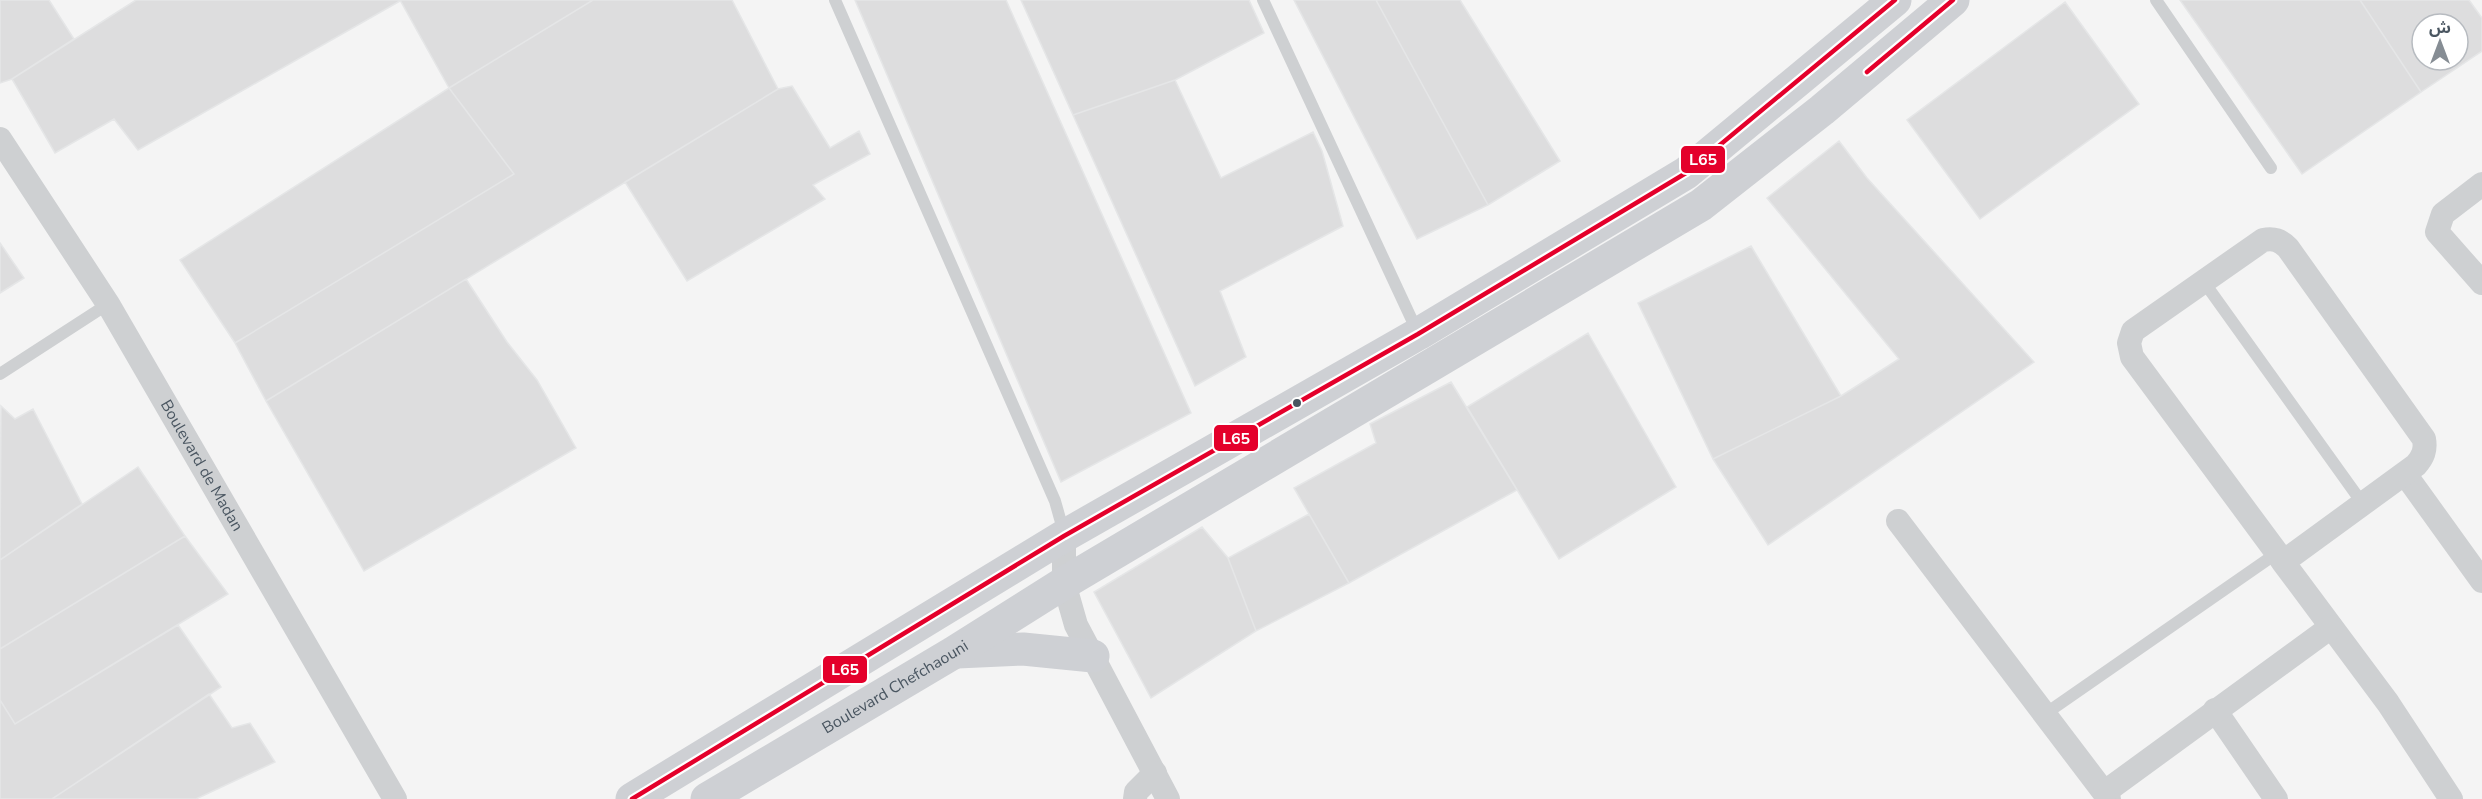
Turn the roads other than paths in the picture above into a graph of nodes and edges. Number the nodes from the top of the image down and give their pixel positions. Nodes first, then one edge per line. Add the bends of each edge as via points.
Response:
1 (835, 0) edge
2 (1263, 0) edge
3 (1894, 0) edge
4 (1953, 0) edge
5 (2156, 0) edge
6 (0, 139) edge
7 (2271, 168) dead end
8 (2482, 184) edge
9 (2204, 282) junction
10 (2482, 283) edge
11 (108, 304) junction
12 (1418, 334) junction
13 (0, 374) edge
14 (2405, 474) junction
15 (2362, 504) junction
16 (1898, 522) dead end
17 (1064, 536) junction
18 (2280, 558) junction
19 (2482, 581) edge
20 (1064, 583) junction
21 (2331, 627) junction
22 (953, 653) junction
23 (1093, 656) junction
24 (2215, 710) junction
25 (2045, 714) junction
26 (742, 733) junction
27 (763, 766) junction
28 (1155, 773) junction
29 (2107, 795) edge
30 (394, 799) edge
31 (632, 799) edge
32 (707, 799) edge
33 (1135, 799) edge
34 (1168, 799) edge
35 (2276, 799) edge
36 (2451, 799) edge

1 - 17 lane via 1055,501
2 - 12 lane
3 - 12 street via 1686,173
4 - 20 street, Boulevard Chefchaouni via 1701,205
5 - 7 lane
6 - 11 street, Boulevard de Madan
8 - 10 street via 2443,214 2437,232
9 - 14 street via 2263,240 2276,240 2288,248 2424,439 2421,459
9 - 15 lane
9 - 18 street via 2133,331 2130,350
11 - 13 lane
11 - 30 street, Boulevard de Madan
12 - 17 street
14 - 15 street
14 - 19 street
15 - 18 street
16 - 25 street
17 - 20 street
17 - 26 street
18 - 21 street
18 - 25 lane
20 - 22 street, Boulevard Chefchaouni
20 - 23 street via 1070,609
21 - 24 street
21 - 36 street via 2388,703
22 - 23 street via 1023,649
22 - 27 street, Boulevard Chefchaouni
23 - 28 street
24 - 29 street
24 - 35 street
25 - 29 street
26 - 27 street
26 - 31 street
27 - 32 street, Boulevard Chefchaouni
28 - 33 street via 1136,792
28 - 34 street

